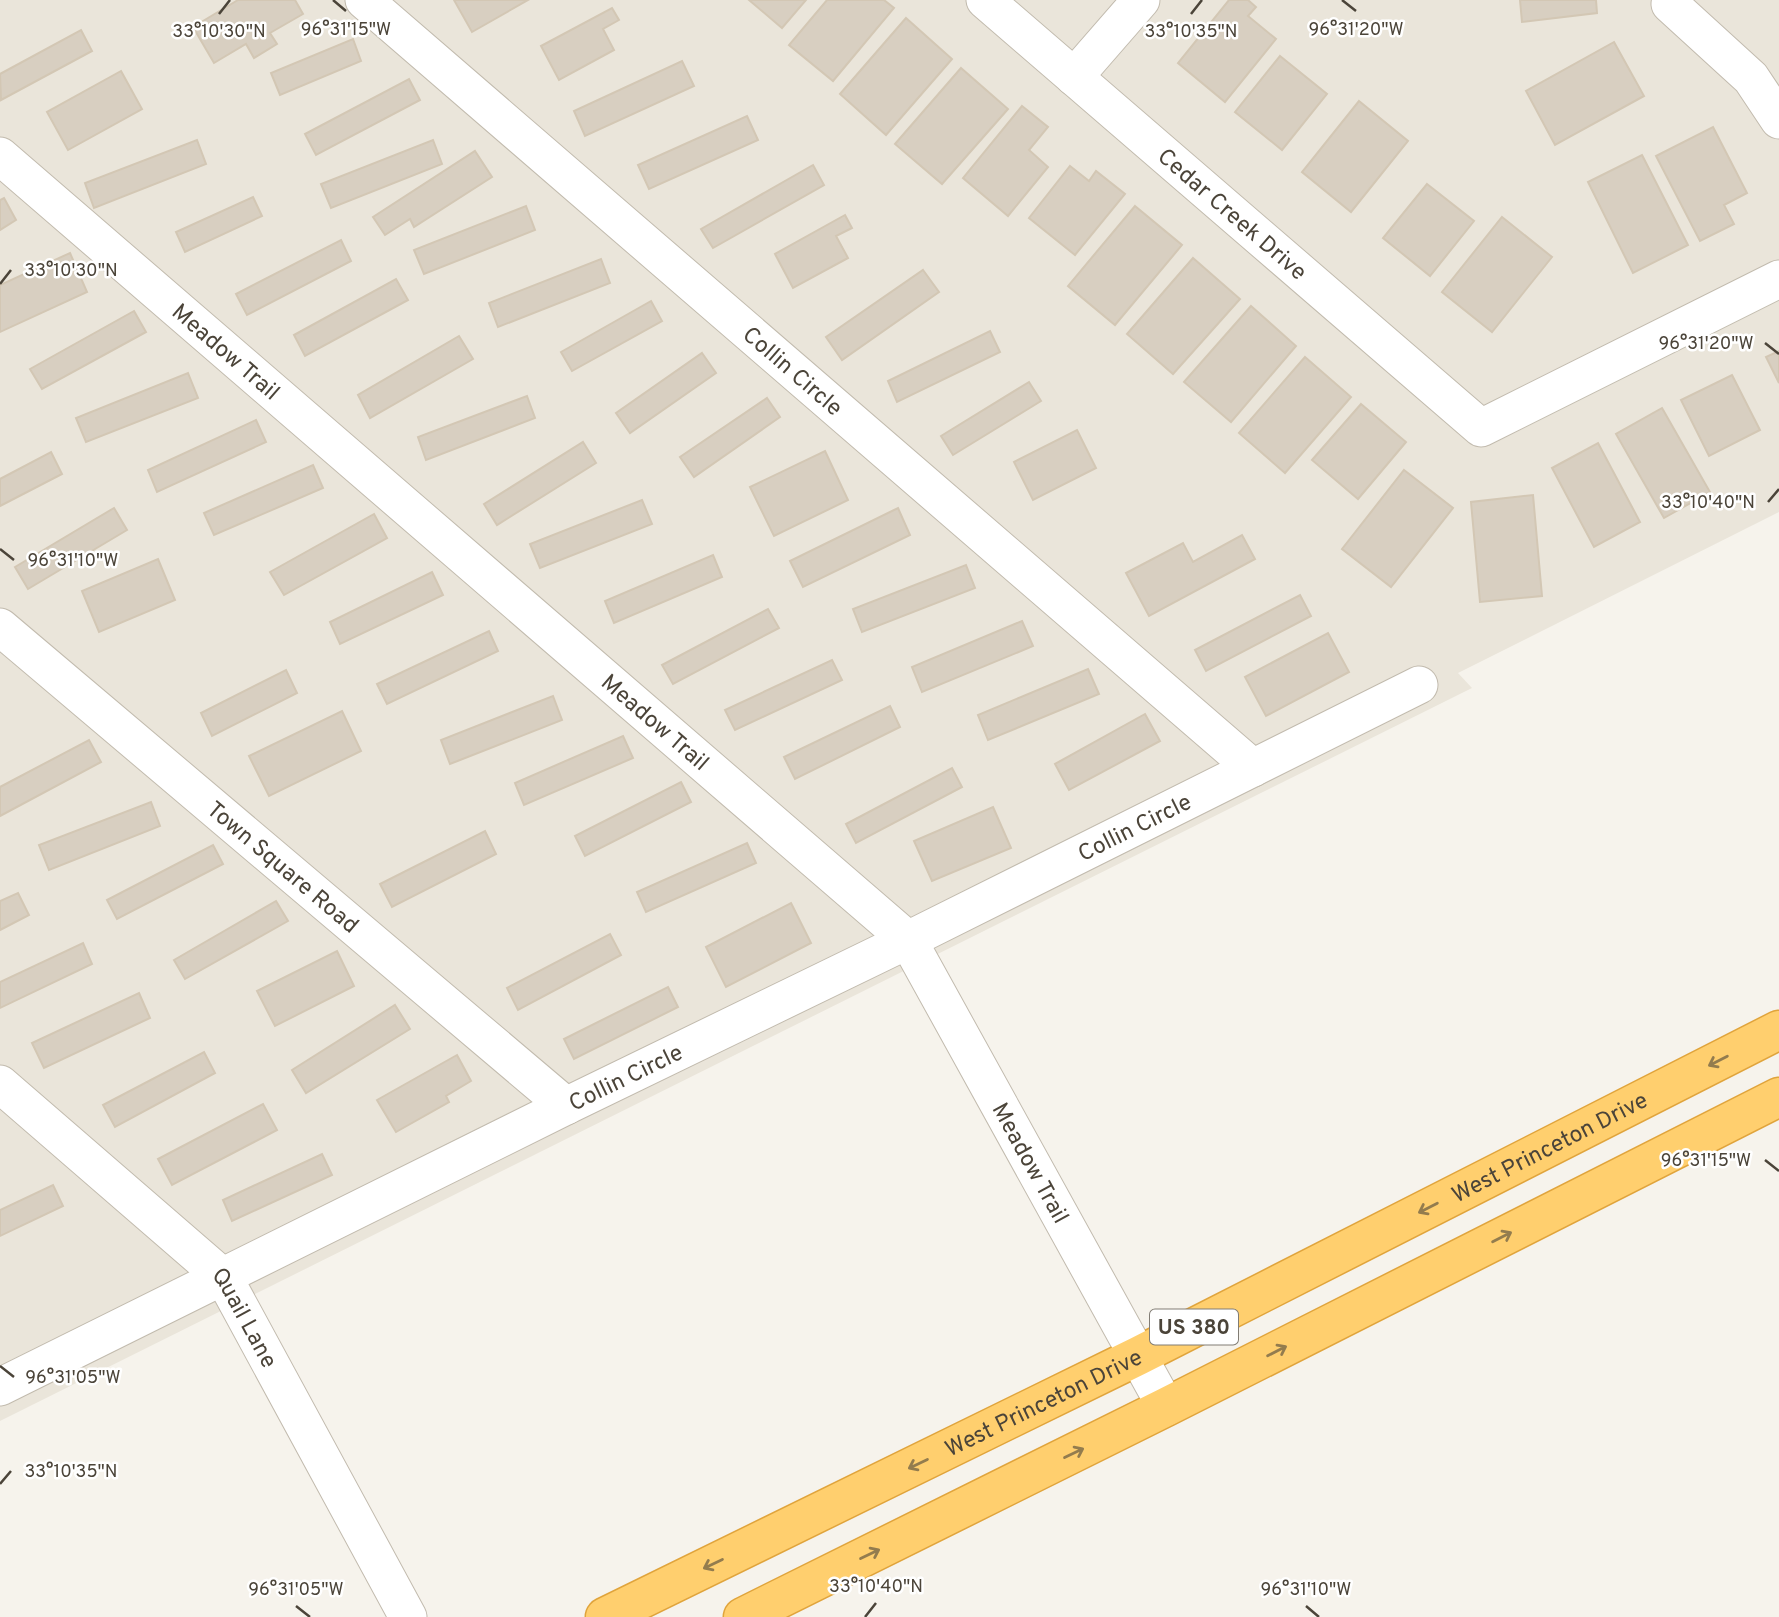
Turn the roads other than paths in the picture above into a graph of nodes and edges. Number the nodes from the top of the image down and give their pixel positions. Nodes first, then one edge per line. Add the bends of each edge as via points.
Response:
1 (364, 0) edge
2 (985, 0) edge
3 (1141, 0) edge
4 (1671, 2) edge
5 (1074, 77) junction
6 (1779, 120) edge
7 (0, 156) edge
8 (1779, 279) edge
9 (0, 627) edge
10 (1419, 685) dead end
11 (1253, 768) junction
12 (908, 940) junction
13 (1779, 1030) edge
14 (0, 1084) edge
15 (1779, 1097) edge
16 (566, 1106) junction
17 (224, 1278) junction
18 (1138, 1356) junction
19 (0, 1387) edge
20 (1166, 1407) junction
21 (408, 1617) edge
22 (605, 1617) edge
23 (743, 1617) edge

1 - 11 street, Collin Circle
2 - 5 street, Cedar Creek Drive
3 - 5 street
4 - 6 street via 1751,78
5 - 8 street, Cedar Creek Drive via 1481,428
7 - 12 street, Meadow Trail
9 - 16 street, Town Square Road
10 - 11 street, Collin Circle
11 - 12 street, Collin Circle
12 - 16 street, Collin Circle
12 - 18 street, Meadow Trail
13 -> 18 highway, West Princeton Drive / US 380
14 - 17 street, Quail Lane
20 -> 15 highway, US 380
16 - 17 street, Collin Circle
17 - 19 street, Collin Circle
17 - 21 street, Quail Lane
18 - 20 street, Meadow Trail
18 -> 22 highway, West Princeton Drive / US 380
23 -> 20 highway, US 380

